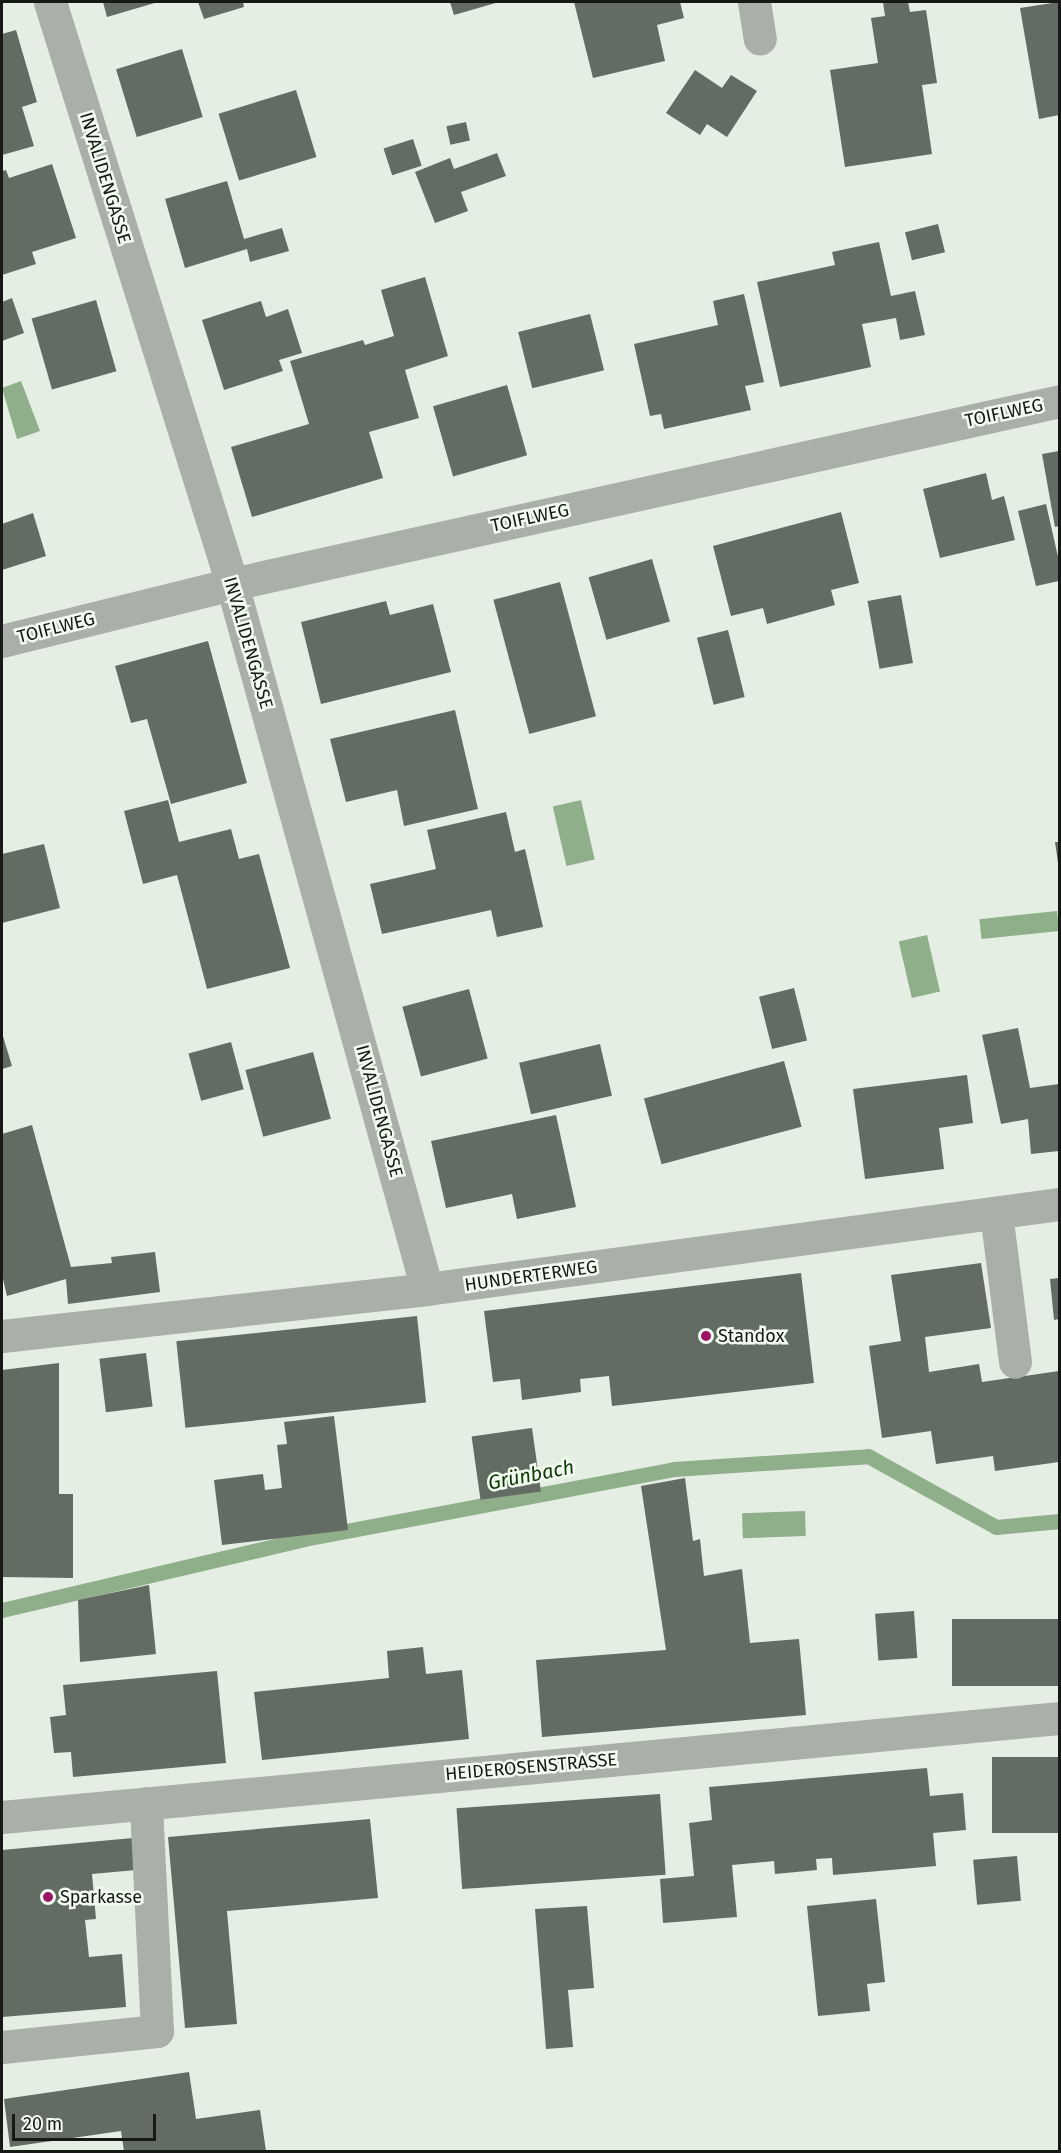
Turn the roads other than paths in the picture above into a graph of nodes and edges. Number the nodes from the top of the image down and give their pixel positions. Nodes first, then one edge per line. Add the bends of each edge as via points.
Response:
1 (50, 2) edge
2 (754, 2) edge
3 (760, 39) dead end
4 (1059, 401) edge
5 (232, 584) junction
6 (2, 641) edge
7 (1059, 1204) edge
8 (996, 1214) junction
9 (427, 1290) junction
10 (2, 1336) edge
11 (1015, 1362) dead end
12 (1059, 1718) edge
13 (146, 1803) junction
14 (2, 1816) edge
15 (2, 2047) edge

1 - 5 street, INVALIDENGASSE
2 - 3 street
4 - 5 street, TOIFLWEG
5 - 6 street, TOIFLWEG
5 - 9 street, INVALIDENGASSE
7 - 8 street, HUNDERTERWEG
8 - 9 street, HUNDERTERWEG
8 - 11 street
9 - 10 street, HUNDERTERWEG
12 - 13 street, HEIDEROSENSTRASSE
13 - 14 street, HEIDEROSENSTRASSE
13 - 15 street via 157,2031

